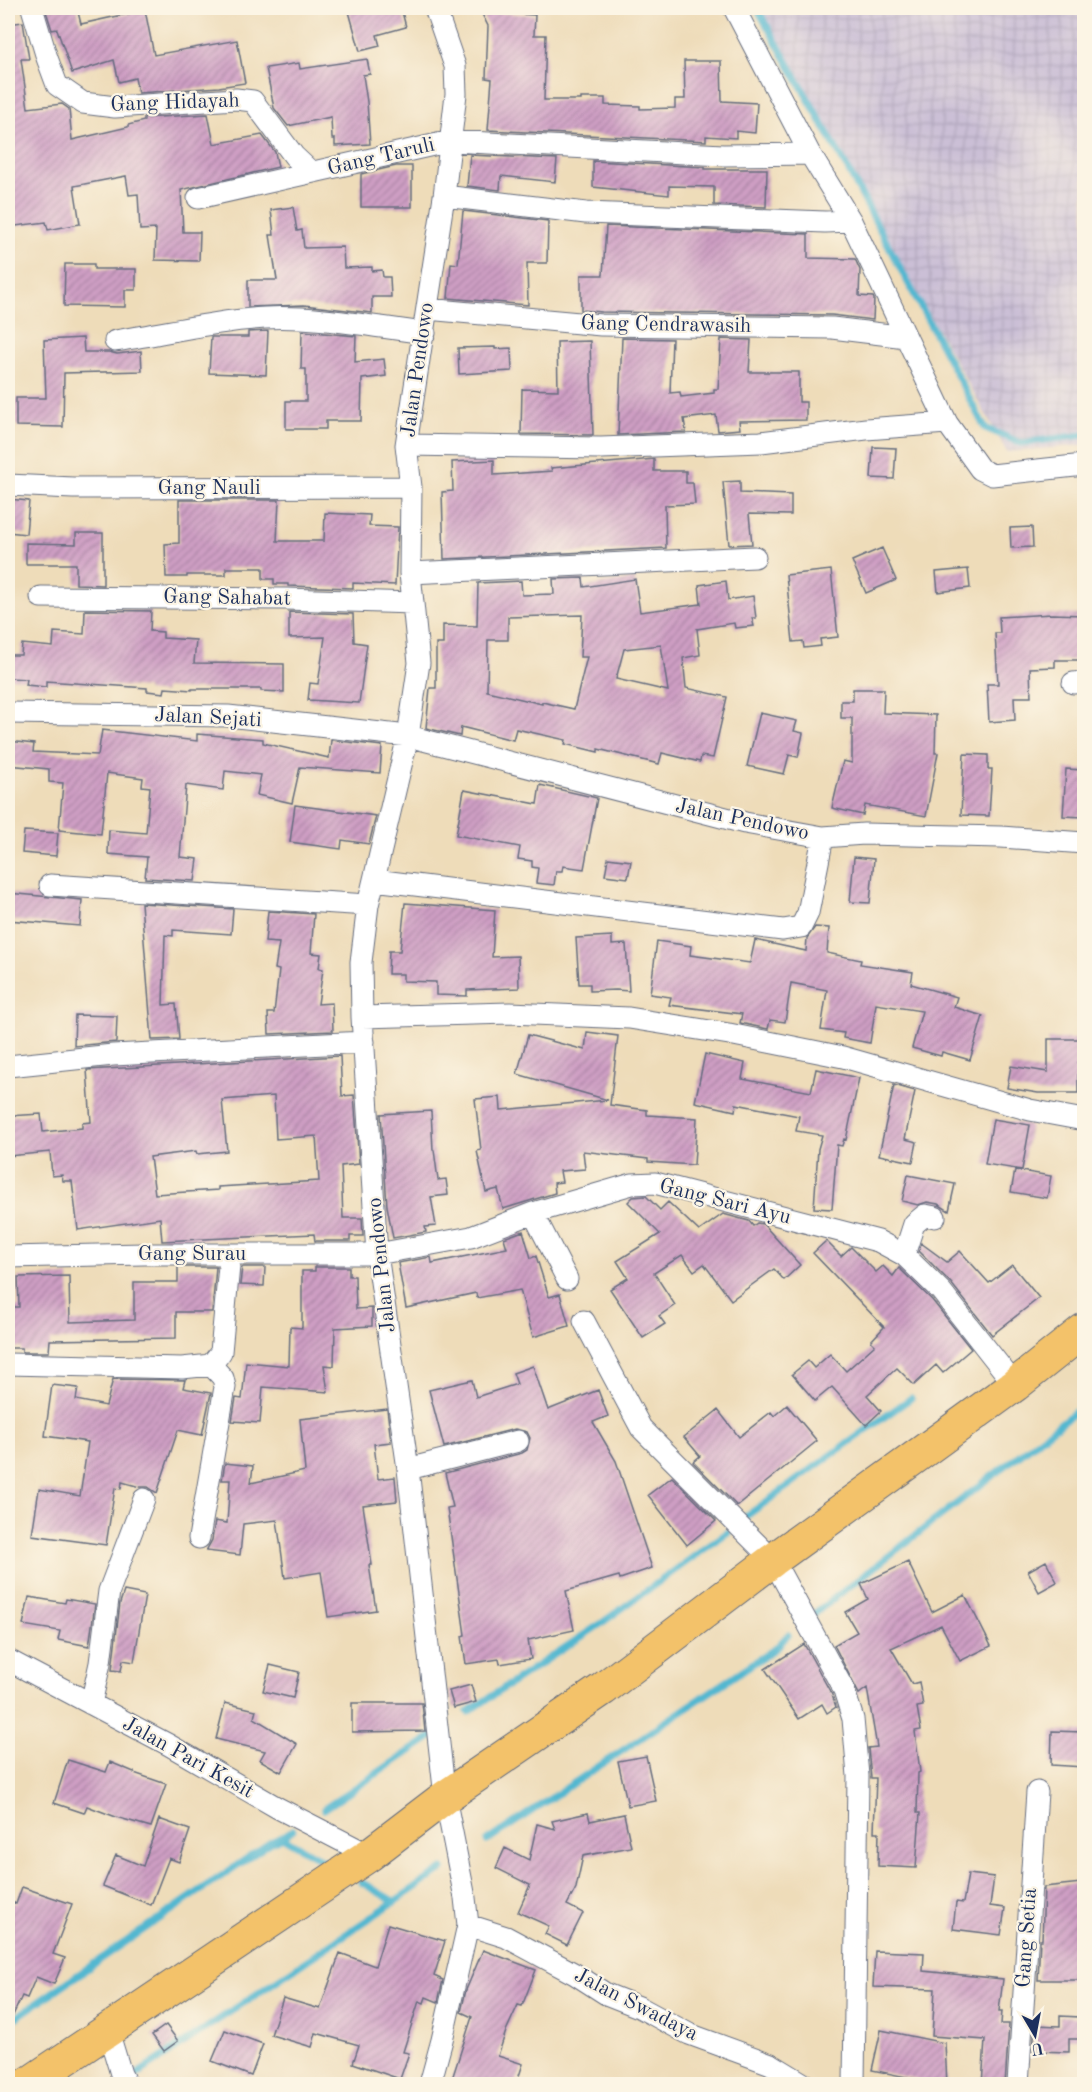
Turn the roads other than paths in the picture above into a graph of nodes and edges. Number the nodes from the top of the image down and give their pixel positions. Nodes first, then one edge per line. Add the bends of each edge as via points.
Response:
1 (32, 8) edge
2 (435, 8) edge
3 (734, 8) edge
4 (451, 141) junction
5 (810, 153) junction
6 (311, 172) junction
7 (444, 196) junction
8 (198, 198) dead end
9 (850, 220) junction
10 (427, 309) junction
11 (424, 333) junction
12 (906, 336) junction
13 (115, 341) dead end
14 (947, 423) junction
15 (406, 445) junction
16 (1084, 465) edge
17 (8, 485) edge
18 (411, 488) junction
19 (755, 557) dead end
20 (410, 573) junction
21 (41, 597) dead end
22 (413, 603) junction
23 (8, 713) edge
24 (408, 736) junction
25 (823, 837) junction
26 (1084, 843) edge
27 (374, 880) junction
28 (50, 885) dead end
29 (368, 905) junction
30 (362, 1017) junction
31 (364, 1042) junction
32 (8, 1066) edge
33 (1084, 1120) edge
34 (533, 1214) junction
35 (935, 1217) dead end
36 (377, 1254) junction
37 (230, 1255) junction
38 (904, 1255) junction
39 (8, 1257) edge
40 (567, 1279) dead end
41 (584, 1321) dead end
42 (1084, 1330) edge
43 (8, 1364) edge
44 (211, 1365) junction
45 (1015, 1385) junction
46 (518, 1442) dead end
47 (408, 1469) junction
48 (144, 1499) dead end
49 (199, 1538) dead end
50 (773, 1560) junction
51 (8, 1660) edge
52 (91, 1704) junction
53 (1037, 1792) dead end
54 (446, 1797) junction
55 (369, 1855) junction
56 (468, 1925) junction
57 (108, 2031) junction
58 (123, 2079) edge
59 (28, 2085) edge
60 (429, 2085) edge
61 (804, 2085) edge
62 (854, 2085) edge
63 (1018, 2085) edge

1 - 6 street, Gang Hidayah via 57,86 83,103 115,107 253,101 294,156
2 - 4 street, Jalan Pendowo via 455,66
3 - 5 street
4 - 5 street, Gang Taruli via 723,155
4 - 6 street, Gang Taruli
4 - 7 street, Jalan Pendowo
5 - 9 street
6 - 8 street, Gang Taruli
7 - 9 street via 586,213
7 - 10 street, Jalan Pendowo
9 - 12 street
10 - 11 street, Jalan Pendowo
10 - 12 street, Gang Cendrawasih via 601,326 832,328
11 - 13 street via 267,318
11 - 15 street, Jalan Pendowo
12 - 14 street
14 - 15 street via 760,442 601,448
14 - 16 street via 980,469 992,475
15 - 18 street, Jalan Pendowo
17 - 18 street, Gang Nauli
18 - 20 street, Jalan Pendowo
19 - 20 street
20 - 22 street, Jalan Pendowo
21 - 22 street, Gang Sahabat
22 - 24 street, Jalan Pendowo via 418,663
23 - 24 street, Jalan Sejati via 228,716
24 - 25 street, Jalan Pendowo via 745,823
24 - 27 street, Jalan Pendowo
25 - 26 street, Jalan Pendowo via 1001,837
25 - 27 street via 808,913 801,927 783,930
27 - 29 street, Jalan Pendowo
28 - 29 street
29 - 30 street, Jalan Pendowo via 361,962
30 - 31 street, Jalan Pendowo
30 - 33 street via 510,1013 629,1018 843,1058 1030,1110
31 - 32 street via 113,1055
31 - 36 street, Jalan Pendowo
34 - 36 street, Gang Sari Ayu via 471,1237
34 - 38 street, Gang Sari Ayu via 632,1184 655,1183 878,1241
34 - 40 street
35 - 38 street via 925,1215 914,1224
36 - 37 street, Gang Surau
36 - 47 street, Jalan Pendowo
37 - 39 street, Gang Surau
37 - 44 street via 221,1352
38 - 45 street, Gang Sari Ayu via 941,1291
41 - 50 street via 641,1428
42 - 45 main road
43 - 44 street via 182,1368
44 - 49 street via 224,1378 225,1387
45 - 50 main road
46 - 47 street
47 - 54 street, Jalan Pendowo
48 - 52 street via 109,1591
50 - 54 main road via 603,1689
50 - 62 street via 844,1690 854,1719 858,1776
51 - 52 street, Jalan Pari Kesit
52 - 55 street, Jalan Pari Kesit
53 - 63 street, Gang Setia
54 - 55 main road
54 - 56 street, Jalan Pendowo
55 - 57 main road
56 - 60 street, Jalan Pendowo
56 - 61 street, Jalan Swadaya via 506,1937 606,1994 689,2034 771,2064
57 - 58 street
57 - 59 main road

